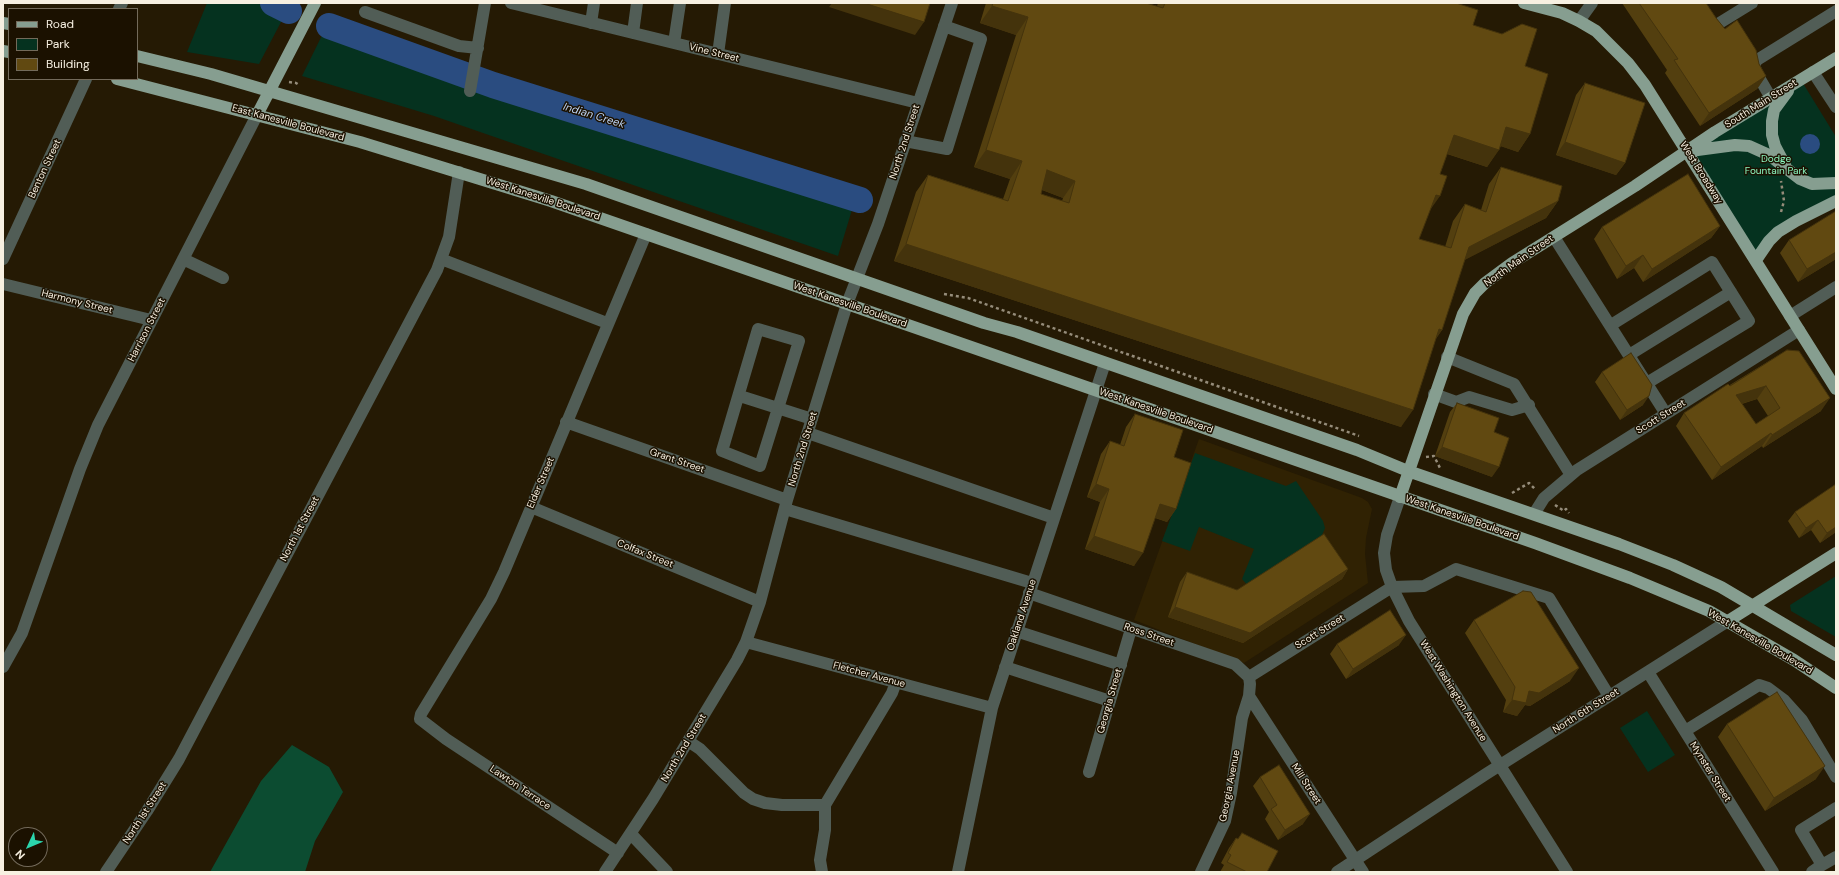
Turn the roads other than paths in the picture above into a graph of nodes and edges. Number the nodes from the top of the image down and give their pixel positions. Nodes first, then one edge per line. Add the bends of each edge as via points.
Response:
1 (315, 3) edge
2 (485, 3) edge
3 (594, 3) edge
4 (637, 3) edge
5 (680, 3) edge
6 (724, 3) edge
7 (952, 3) edge
8 (1524, 3) edge
9 (1592, 3) edge
10 (1698, 3) edge
11 (1752, 3) edge
12 (517, 4) edge
13 (550, 8) edge
14 (1836, 11) edge
15 (365, 12) dead end
16 (1579, 21) junction
17 (591, 23) junction
18 (944, 26) junction
19 (633, 33) junction
20 (674, 43) junction
21 (478, 48) junction
22 (718, 54) junction
23 (138, 56) edge
24 (1836, 58) edge
25 (1813, 72) junction
26 (86, 80) edge
27 (121, 80) edge
28 (1793, 84) junction
29 (268, 91) junction
30 (470, 91) dead end
31 (1771, 98) junction
32 (918, 103) junction
33 (1836, 107) edge
34 (257, 115) junction
35 (905, 141) junction
36 (1686, 151) junction
37 (459, 172) junction
38 (1784, 174) junction
39 (1836, 183) edge
40 (1836, 201) edge
41 (646, 234) junction
42 (1554, 237) junction
43 (3, 259) edge
44 (183, 259) junction
45 (441, 259) junction
46 (1756, 260) junction
47 (223, 278) dead end
48 (857, 278) junction
49 (3, 284) edge
50 (1836, 287) edge
51 (1731, 292) junction
52 (846, 304) junction
53 (1790, 316) junction
54 (152, 320) junction
55 (608, 323) junction
56 (1611, 325) junction
57 (1799, 330) junction
58 (1630, 355) junction
59 (1447, 357) junction
60 (1105, 363) junction
61 (1647, 383) junction
62 (1836, 389) edge
63 (1096, 390) junction
64 (1434, 394) junction
65 (740, 396) junction
66 (1529, 405) junction
67 (779, 408) junction
68 (1666, 414) junction
69 (812, 419) junction
70 (566, 422) junction
71 (808, 432) junction
72 (1408, 471) junction
73 (1571, 475) junction
74 (1400, 497) junction
75 (786, 504) junction
76 (531, 507) junction
77 (1534, 514) junction
78 (1054, 518) junction
79 (1836, 554) edge
80 (1392, 587) junction
81 (1030, 588) junction
82 (760, 602) junction
83 (1753, 605) junction
84 (1728, 621) junction
85 (1131, 629) junction
86 (1016, 631) junction
87 (746, 642) junction
88 (1836, 655) edge
89 (1121, 665) junction
90 (3, 667) edge
91 (1005, 667) junction
92 (1648, 672) junction
93 (1249, 677) junction
94 (896, 682) junction
95 (1836, 688) edge
96 (1248, 696) junction
97 (1609, 696) junction
98 (1110, 701) junction
99 (992, 708) junction
100 (423, 722) joint
101 (1685, 731) junction
102 (688, 741) junction
103 (1500, 765) junction
104 (1089, 772) dead end
105 (1836, 777) edge
106 (825, 805) junction
107 (1836, 808) edge
108 (631, 834) junction
109 (618, 853) junction
110 (1836, 856) edge
111 (1356, 860) junction
112 (1822, 865) junction
113 (106, 872) edge
114 (605, 872) edge
115 (667, 872) edge
116 (822, 872) edge
117 (958, 872) edge
118 (1201, 872) edge
119 (1337, 872) edge
120 (1363, 872) edge
121 (1567, 872) edge
122 (1773, 872) edge
123 (1812, 872) edge

1 - 29 main road, Harrison Street
2 - 21 street
3 - 17 street
4 - 19 street
5 - 20 street
6 - 22 street
7 - 18 street, North 2nd Street
8 - 16 main road, West Broadway via 1562,13
9 - 16 street
10 - 11 street via 1713,27
12 - 13 street, Vine Street
13 - 17 street, Vine Street
14 - 31 street via 1757,60 1754,65 1757,74
15 - 21 street via 459,46
16 - 36 main road, West Broadway via 1596,31 1628,63 1645,85
17 - 19 street, Vine Street
18 - 32 street, North 2nd Street
18 - 35 street via 981,39 947,149
19 - 20 street, Vine Street
20 - 22 street, Vine Street
21 - 30 street
22 - 32 street, Vine Street
23 - 29 main road
24 - 25 main road, South Main Street
25 - 28 main road, South Main Street
25 - 33 street
26 - 43 street, Benton Street
27 - 34 main road, East Kanesville Boulevard
28 - 31 main road, South Main Street
28 - 38 main road via 1774,110 1772,121 1774,146
29 - 34 main road, Harrison Street
29 - 48 main road via 586,184
31 - 36 main road, South Main Street
32 - 35 street, North 2nd Street
34 - 37 main road, East Kanesville Boulevard
34 - 44 street, Harrison Street
35 - 48 street, North 2nd Street
36 - 38 main road via 1735,145 1749,146 1764,152
36 - 42 main road, North Main Street
36 - 46 main road, West Broadway
37 - 41 main road, West Kanesville Boulevard
37 - 45 street, North 1st Street via 449,237
38 - 39 main road via 1812,184
40 - 46 main road via 1778,232
41 - 52 main road, West Kanesville Boulevard
41 - 55 street, Elder Street
42 - 56 street
42 - 59 main road, North Main Street via 1507,267 1475,293 1463,314
44 - 47 street
44 - 54 street, Harrison Street
45 - 55 street
45 - 113 street, North 1st Street via 179,759
46 - 53 main road, West Broadway
48 - 52 street, North 2nd Street
48 - 60 main road
49 - 54 street, Harmony Street
50 - 53 street
51 - 56 street via 1712,262
51 - 58 street
51 - 61 street via 1749,321
52 - 63 main road, West Kanesville Boulevard
52 - 69 street, North 2nd Street
53 - 57 main road, West Broadway
54 - 90 street, Harrison Street via 98,425 22,633
55 - 70 street, Elder Street
56 - 58 street
57 - 62 main road, West Broadway
57 - 68 street, Scott Street
58 - 61 street
59 - 64 main road, North Main Street
59 - 66 street via 1514,384
60 - 63 street, Oakland Avenue
60 - 72 main road via 1357,450
61 - 68 street
63 - 74 main road, West Kanesville Boulevard
63 - 78 street, Oakland Avenue
64 - 66 street via 1456,402 1469,397 1512,410
64 - 72 main road, North Main Street
65 - 67 street
65 - 67 street via 722,451 760,466
65 - 67 street via 758,329 799,341
66 - 73 street
67 - 69 street
68 - 73 street, Scott Street
69 - 71 street, North 2nd Street
70 - 75 street, Grant Street
70 - 76 street, Elder Street
71 - 75 street, North 2nd Street
71 - 78 street
72 - 74 main road, North Main Street
72 - 77 main road
73 - 77 street, Scott Street via 1544,498
74 - 80 street, West Washington Avenue via 1387,535 1384,553
74 - 84 main road, West Kanesville Boulevard via 1630,578
75 - 81 street, Grant Street
75 - 82 street, North 2nd Street
76 - 82 street, Colfax Street
76 - 100 street, Elder Street via 491,599 421,714 420,719
77 - 83 main road via 1673,565
78 - 81 street, Oakland Avenue
79 - 83 main road, North 6th Street
80 - 93 street, Scott Street
80 - 97 street via 1424,586 1456,569 1548,598
80 - 103 street, West Washington Avenue via 1409,621
81 - 85 street, Ross Street
81 - 86 street, Oakland Avenue
82 - 87 street, North 2nd Street
83 - 84 main road, North 6th Street
83 - 88 main road
84 - 92 street, North 6th Street
84 - 95 main road, West Kanesville Boulevard
85 - 89 street, Georgia Street
85 - 93 street, Ross Street via 1235,664
86 - 89 street
86 - 91 street, Oakland Avenue
87 - 94 street, Fletcher Avenue
87 - 102 street, North 2nd Street
89 - 98 street, Georgia Street
91 - 98 street
91 - 99 street, Oakland Avenue
92 - 97 street, North 6th Street
92 - 101 street, Mynster Street
93 - 96 street
94 - 99 street, Fletcher Avenue
94 - 106 street
96 - 111 street, Mill Street
96 - 118 street, Georgia Avenue via 1225,821
97 - 103 street, North 6th Street
98 - 104 street, Georgia Street
99 - 117 street, Oakland Avenue
100 - 109 street, Lawton Terrace
101 - 105 street via 1758,685 1768,688 1784,700 1802,720
101 - 122 street, Mynster Street
102 - 106 street via 700,749 753,799 782,805
102 - 108 street, North 2nd Street
103 - 111 street, North 6th Street
103 - 121 street, West Washington Avenue
106 - 116 street via 825,830 820,860
107 - 112 street via 1801,830
108 - 109 street, North 2nd Street
108 - 115 street
109 - 114 street, North 2nd Street
110 - 112 street
111 - 119 street, North 6th Street
111 - 120 street, Mill Street
112 - 123 street

